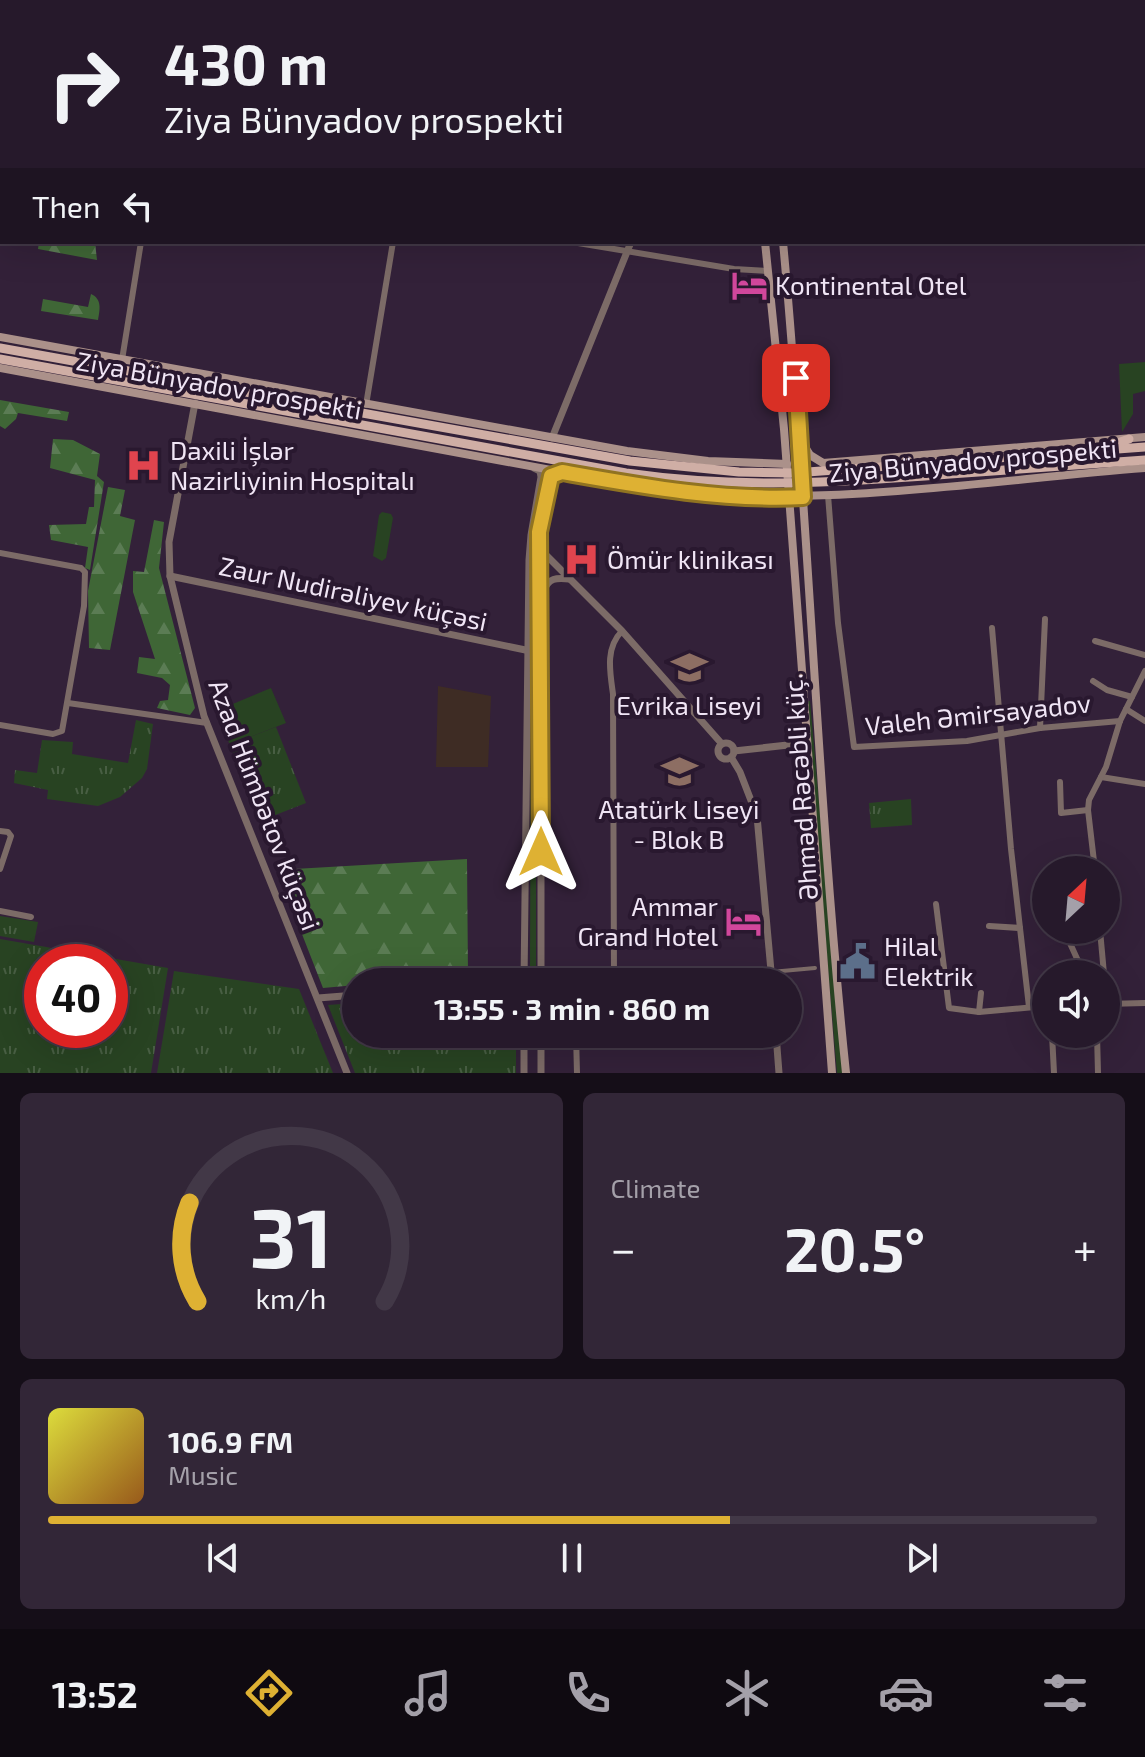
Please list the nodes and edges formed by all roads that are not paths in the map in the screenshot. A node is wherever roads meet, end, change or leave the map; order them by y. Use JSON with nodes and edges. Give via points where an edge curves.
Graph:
{"nodes":[{"id":1,"x":141,"y":244,"type":"edge"},
{"id":2,"x":393,"y":244,"type":"edge"},
{"id":3,"x":583,"y":244,"type":"edge"},
{"id":4,"x":630,"y":244,"type":"edge"},
{"id":5,"x":765,"y":244,"type":"edge"},
{"id":6,"x":783,"y":244,"type":"edge"},
{"id":7,"x":627,"y":252,"type":"junction"},
{"id":8,"x":768,"y":271,"type":"junction"},
{"id":9,"x":0,"y":337,"type":"edge"},
{"id":10,"x":0,"y":348,"type":"edge"},
{"id":11,"x":795,"y":351,"type":"junction"},
{"id":12,"x":0,"y":359,"type":"edge"},
{"id":13,"x":777,"y":359,"type":"junction"},
{"id":14,"x":122,"y":360,"type":"junction"},
{"id":15,"x":0,"y":368,"type":"edge"},
{"id":16,"x":227,"y":394,"type":"junction"},
{"id":17,"x":291,"y":400,"type":"junction"},
{"id":18,"x":195,"y":403,"type":"junction"},
{"id":19,"x":366,"y":405,"type":"junction"},
{"id":20,"x":289,"y":411,"type":"junction"},
{"id":21,"x":800,"y":430,"type":"junction"},
{"id":22,"x":470,"y":432,"type":"junction"},
{"id":23,"x":359,"y":434,"type":"junction"},
{"id":24,"x":1145,"y":437,"type":"edge"},
{"id":25,"x":552,"y":438,"type":"junction"},
{"id":26,"x":1129,"y":439,"type":"junction"},
{"id":27,"x":467,"y":444,"type":"junction"},
{"id":28,"x":1145,"y":447,"type":"edge"},
{"id":29,"x":1092,"y":451,"type":"junction"},
{"id":30,"x":871,"y":460,"type":"junction"},
{"id":31,"x":713,"y":461,"type":"junction"},
{"id":32,"x":787,"y":464,"type":"junction"},
{"id":33,"x":1145,"y":465,"type":"edge"},
{"id":34,"x":532,"y":467,"type":"junction"},
{"id":35,"x":562,"y":472,"type":"junction"},
{"id":36,"x":876,"y":491,"type":"junction"},
{"id":37,"x":717,"y":495,"type":"junction"},
{"id":38,"x":828,"y":495,"type":"junction"},
{"id":39,"x":789,"y":497,"type":"junction"},
{"id":40,"x":803,"y":497,"type":"junction"},
{"id":41,"x":541,"y":550,"type":"junction"},
{"id":42,"x":0,"y":553,"type":"edge"},
{"id":43,"x":529,"y":560,"type":"junction"},
{"id":44,"x":806,"y":560,"type":"junction"},
{"id":45,"x":792,"y":561,"type":"junction"},
{"id":46,"x":170,"y":576,"type":"junction"},
{"id":47,"x":570,"y":579,"type":"junction"},
{"id":48,"x":541,"y":602,"type":"junction"},
{"id":49,"x":1045,"y":619,"type":"dead end"},
{"id":50,"x":992,"y":628,"type":"dead end"},
{"id":51,"x":622,"y":631,"type":"junction"},
{"id":52,"x":1095,"y":641,"type":"dead end"},
{"id":53,"x":527,"y":652,"type":"junction"},
{"id":54,"x":540,"y":653,"type":"junction"},
{"id":55,"x":1145,"y":655,"type":"edge"},
{"id":56,"x":1145,"y":671,"type":"edge"},
{"id":57,"x":1093,"y":681,"type":"dead end"},
{"id":58,"x":1132,"y":697,"type":"junction"},
{"id":59,"x":803,"y":698,"type":"junction"},
{"id":60,"x":814,"y":698,"type":"junction"},
{"id":61,"x":68,"y":703,"type":"junction"},
{"id":62,"x":1126,"y":709,"type":"junction"},
{"id":63,"x":1120,"y":721,"type":"junction"},
{"id":64,"x":1145,"y":721,"type":"edge"},
{"id":65,"x":207,"y":723,"type":"junction"},
{"id":66,"x":0,"y":725,"type":"edge"},
{"id":67,"x":1040,"y":728,"type":"junction"},
{"id":68,"x":1000,"y":735,"type":"junction"},
{"id":69,"x":806,"y":743,"type":"junction"},
{"id":70,"x":722,"y":744,"type":"junction"},
{"id":71,"x":733,"y":754,"type":"junction"},
{"id":72,"x":1101,"y":777,"type":"junction"},
{"id":73,"x":1060,"y":782,"type":"dead end"},
{"id":74,"x":1145,"y":784,"type":"edge"},
{"id":75,"x":1088,"y":810,"type":"junction"},
{"id":76,"x":0,"y":831,"type":"edge"},
{"id":77,"x":1093,"y":856,"type":"edge"},
{"id":78,"x":0,"y":869,"type":"edge"},
{"id":79,"x":936,"y":904,"type":"dead end"},
{"id":80,"x":0,"y":911,"type":"edge"},
{"id":81,"x":31,"y":917,"type":"dead end"},
{"id":82,"x":989,"y":926,"type":"dead end"},
{"id":83,"x":1020,"y":928,"type":"junction"},
{"id":84,"x":523,"y":968,"type":"edge"},
{"id":85,"x":541,"y":968,"type":"edge"},
{"id":86,"x":614,"y":968,"type":"edge"},
{"id":87,"x":771,"y":968,"type":"edge"},
{"id":88,"x":815,"y":968,"type":"dead end"},
{"id":89,"x":802,"y":969,"type":"edge"},
{"id":90,"x":981,"y":993,"type":"dead end"},
{"id":91,"x":342,"y":996,"type":"edge"},
{"id":92,"x":318,"y":998,"type":"junction"},
{"id":93,"x":1145,"y":1003,"type":"edge"},
{"id":94,"x":1120,"y":1004,"type":"edge"},
{"id":95,"x":1029,"y":1007,"type":"junction"},
{"id":96,"x":1032,"y":1007,"type":"edge"},
{"id":97,"x":979,"y":1012,"type":"junction"},
{"id":98,"x":524,"y":1048,"type":"edge"},
{"id":99,"x":541,"y":1048,"type":"edge"},
{"id":100,"x":576,"y":1048,"type":"edge"},
{"id":101,"x":777,"y":1048,"type":"edge"},
{"id":102,"x":1053,"y":1048,"type":"edge"},
{"id":103,"x":1097,"y":1048,"type":"edge"},
{"id":104,"x":347,"y":1073,"type":"edge"},
{"id":105,"x":524,"y":1073,"type":"edge"},
{"id":106,"x":541,"y":1073,"type":"edge"},
{"id":107,"x":577,"y":1073,"type":"edge"},
{"id":108,"x":779,"y":1073,"type":"edge"},
{"id":109,"x":832,"y":1073,"type":"edge"},
{"id":110,"x":846,"y":1073,"type":"edge"},
{"id":111,"x":1054,"y":1073,"type":"edge"},
{"id":112,"x":1098,"y":1073,"type":"edge"}],
"edges":[{"from":1,"to":14,"type":"street"},
{"from":2,"to":19,"type":"street"},
{"from":3,"to":7,"type":"street"},
{"from":4,"to":7,"type":"street"},
{"from":5,"to":8,"type":"main road","name":"Əhməd Rəcəbli küç."},
{"from":6,"to":11,"type":"main road","name":"Əhməd Rəcəbli küç."},
{"from":7,"to":8,"type":"street"},
{"from":7,"to":25,"type":"street"},
{"from":8,"to":13,"type":"main road","name":"Əhməd Rəcəbli küç."},
{"from":9,"to":14,"type":"main road","name":"Ziya Bünyadov prospekti"},
{"from":10,"to":16,"type":"main road","name":"Ziya Bünyadov prospekti"},
{"from":11,"to":13,"type":"main road","via":[[789,367]]},
{"from":11,"to":21,"type":"main road","name":"Əhməd Rəcəbli küç."},
{"from":12,"to":16,"type":"main road","name":"Ziya Bünyadov prospekti"},
{"from":13,"to":32,"type":"main road","name":"Əhməd Rəcəbli küç."},
{"from":14,"to":19,"type":"main road","name":"Ziya Bünyadov prospekti"},
{"from":15,"to":18,"type":"main road","name":"Ziya Bünyadov prospekti"},
{"from":16,"to":17,"type":"main road","name":"Ziya Bünyadov prospekti"},
{"from":16,"to":20,"type":"main road","name":"Ziya Bünyadov prospekti"},
{"from":17,"to":19,"type":"main road"},
{"from":17,"to":22,"type":"main road","name":"Ziya Bünyadov prospekti"},
{"from":18,"to":23,"type":"main road","name":"Ziya Bünyadov prospekti"},
{"from":18,"to":46,"type":"street","name":"Azad Hümbətov küçəsi","via":[[169,542]]},
{"from":19,"to":22,"type":"main road"},
{"from":19,"to":25,"type":"main road","name":"Ziya Bünyadov prospekti"},
{"from":20,"to":23,"type":"main road"},
{"from":20,"to":27,"type":"main road","name":"Ziya Bünyadov prospekti"},
{"from":21,"to":30,"type":"main road","name":"Ziya Bünyadov prospekti","via":[[806,450],[823,463]]},
{"from":21,"to":40,"type":"main road","name":"Əhməd Rəcəbli küç."},
{"from":22,"to":29,"type":"main road","name":"Ziya Bünyadov prospekti","via":[[630,461],[739,472],[823,472]]},
{"from":23,"to":27,"type":"main road"},
{"from":23,"to":34,"type":"main road","name":"Ziya Bünyadov prospekti"},
{"from":24,"to":26,"type":"main road","name":"Ziya Bünyadov prospekti"},
{"from":25,"to":31,"type":"main road","name":"Ziya Bünyadov prospekti"},
{"from":26,"to":29,"type":"main road"},
{"from":26,"to":30,"type":"main road","name":"Ziya Bünyadov prospekti"},
{"from":27,"to":33,"type":"main road","name":"Ziya Bünyadov prospekti","via":[[650,476],[738,484],[824,484],[1091,464]]},
{"from":28,"to":29,"type":"main road","name":"Ziya Bünyadov prospekti"},
{"from":30,"to":36,"type":"main road","via":[[858,467],[856,479],[860,487]]},
{"from":31,"to":32,"type":"main road","name":"Ziya Bünyadov prospekti"},
{"from":31,"to":37,"type":"main road","via":[[728,467],[735,478],[730,490]]},
{"from":32,"to":39,"type":"main road","name":"Əhməd Rəcəbli küç."},
{"from":33,"to":36,"type":"main road","name":"Ziya Bünyadov prospekti"},
{"from":34,"to":35,"type":"main road","name":"Ziya Bünyadov prospekti"},
{"from":34,"to":43,"type":"street","name":"Zaur Nudirəliyev küçəsi","via":[[541,477]]},
{"from":35,"to":37,"type":"main road","name":"Ziya Bünyadov prospekti"},
{"from":35,"to":41,"type":"street","via":[[551,476],[548,484]]},
{"from":36,"to":38,"type":"main road","name":"Ziya Bünyadov prospekti"},
{"from":37,"to":39,"type":"main road","name":"Ziya Bünyadov prospekti"},
{"from":38,"to":40,"type":"main road","name":"Ziya Bünyadov prospekti"},
{"from":38,"to":68,"type":"street","name":"Valeh Əmirsayadov","via":[[854,747]]},
{"from":39,"to":40,"type":"main road","name":"Ziya Bünyadov prospekti"},
{"from":39,"to":45,"type":"main road","name":"Əhməd Rəcəbli küç."},
{"from":40,"to":44,"type":"main road","name":"Əhməd Rəcəbli küç."},
{"from":41,"to":43,"type":"street"},
{"from":41,"to":47,"type":"street"},
{"from":41,"to":48,"type":"street"},
{"from":42,"to":61,"type":"street","via":[[81,568],[85,574]]},
{"from":43,"to":53,"type":"street","name":"Zaur Nudirəliyev küçəsi"},
{"from":44,"to":45,"type":"main road"},
{"from":44,"to":60,"type":"main road","name":"Əhməd Rəcəbli küç."},
{"from":45,"to":59,"type":"main road","name":"Əhməd Rəcəbli küç."},
{"from":46,"to":53,"type":"street","name":"Zaur Nudirəliyev küçəsi"},
{"from":46,"to":65,"type":"street","name":"Azad Hümbətov küçəsi"},
{"from":47,"to":48,"type":"street","via":[[549,581]]},
{"from":47,"to":51,"type":"street"},
{"from":48,"to":54,"type":"street"},
{"from":49,"to":67,"type":"street"},
{"from":50,"to":68,"type":"street"},
{"from":51,"to":70,"type":"street"},
{"from":51,"to":86,"type":"street","via":[[610,654]]},
{"from":52,"to":55,"type":"street"},
{"from":53,"to":54,"type":"street","name":"Zaur Nudirəliyev küçəsi"},
{"from":53,"to":84,"type":"street","name":"Zaur Nudirəliyev küçəsi"},
{"from":54,"to":85,"type":"street"},
{"from":56,"to":58,"type":"street"},
{"from":57,"to":58,"type":"street"},
{"from":58,"to":62,"type":"street"},
{"from":59,"to":60,"type":"main road"},
{"from":59,"to":69,"type":"main road","name":"Əhməd Rəcəbli küç."},
{"from":60,"to":110,"type":"main road","name":"Əhməd Rəcəbli küç."},
{"from":61,"to":65,"type":"street"},
{"from":61,"to":66,"type":"street","via":[[62,731],[53,734]]},
{"from":62,"to":63,"type":"street"},
{"from":62,"to":64,"type":"street"},
{"from":63,"to":67,"type":"street","name":"Valeh Əmirsayadov"},
{"from":63,"to":72,"type":"street"},
{"from":65,"to":92,"type":"street","name":"Azad Hümbətov küçəsi"},
{"from":67,"to":68,"type":"street","name":"Valeh Əmirsayadov"},
{"from":68,"to":83,"type":"street"},
{"from":69,"to":71,"type":"street"},
{"from":69,"to":109,"type":"main road","name":"Əhməd Rəcəbli küç."},
{"from":70,"to":71,"type":"street","via":[[730,744]]},
{"from":70,"to":71,"type":"street","via":[[719,755],[726,759]]},
{"from":71,"to":87,"type":"street","via":[[757,816]]},
{"from":72,"to":74,"type":"street"},
{"from":72,"to":75,"type":"street"},
{"from":73,"to":75,"type":"street","via":[[1061,813]]},
{"from":75,"to":77,"type":"street"},
{"from":76,"to":78,"type":"street","via":[[11,836]]},
{"from":79,"to":97,"type":"street","via":[[949,1008]]},
{"from":80,"to":81,"type":"street"},
{"from":82,"to":83,"type":"street"},
{"from":83,"to":95,"type":"street"},
{"from":88,"to":89,"type":"street"},
{"from":90,"to":97,"type":"street"},
{"from":91,"to":92,"type":"street"},
{"from":92,"to":104,"type":"street","name":"Azad Hümbətov küçəsi"},
{"from":93,"to":94,"type":"street"},
{"from":95,"to":96,"type":"street"},
{"from":95,"to":97,"type":"street"},
{"from":98,"to":105,"type":"street"},
{"from":99,"to":106,"type":"street"},
{"from":100,"to":107,"type":"street"},
{"from":101,"to":108,"type":"street"},
{"from":102,"to":111,"type":"street"},
{"from":103,"to":112,"type":"street"}]}
